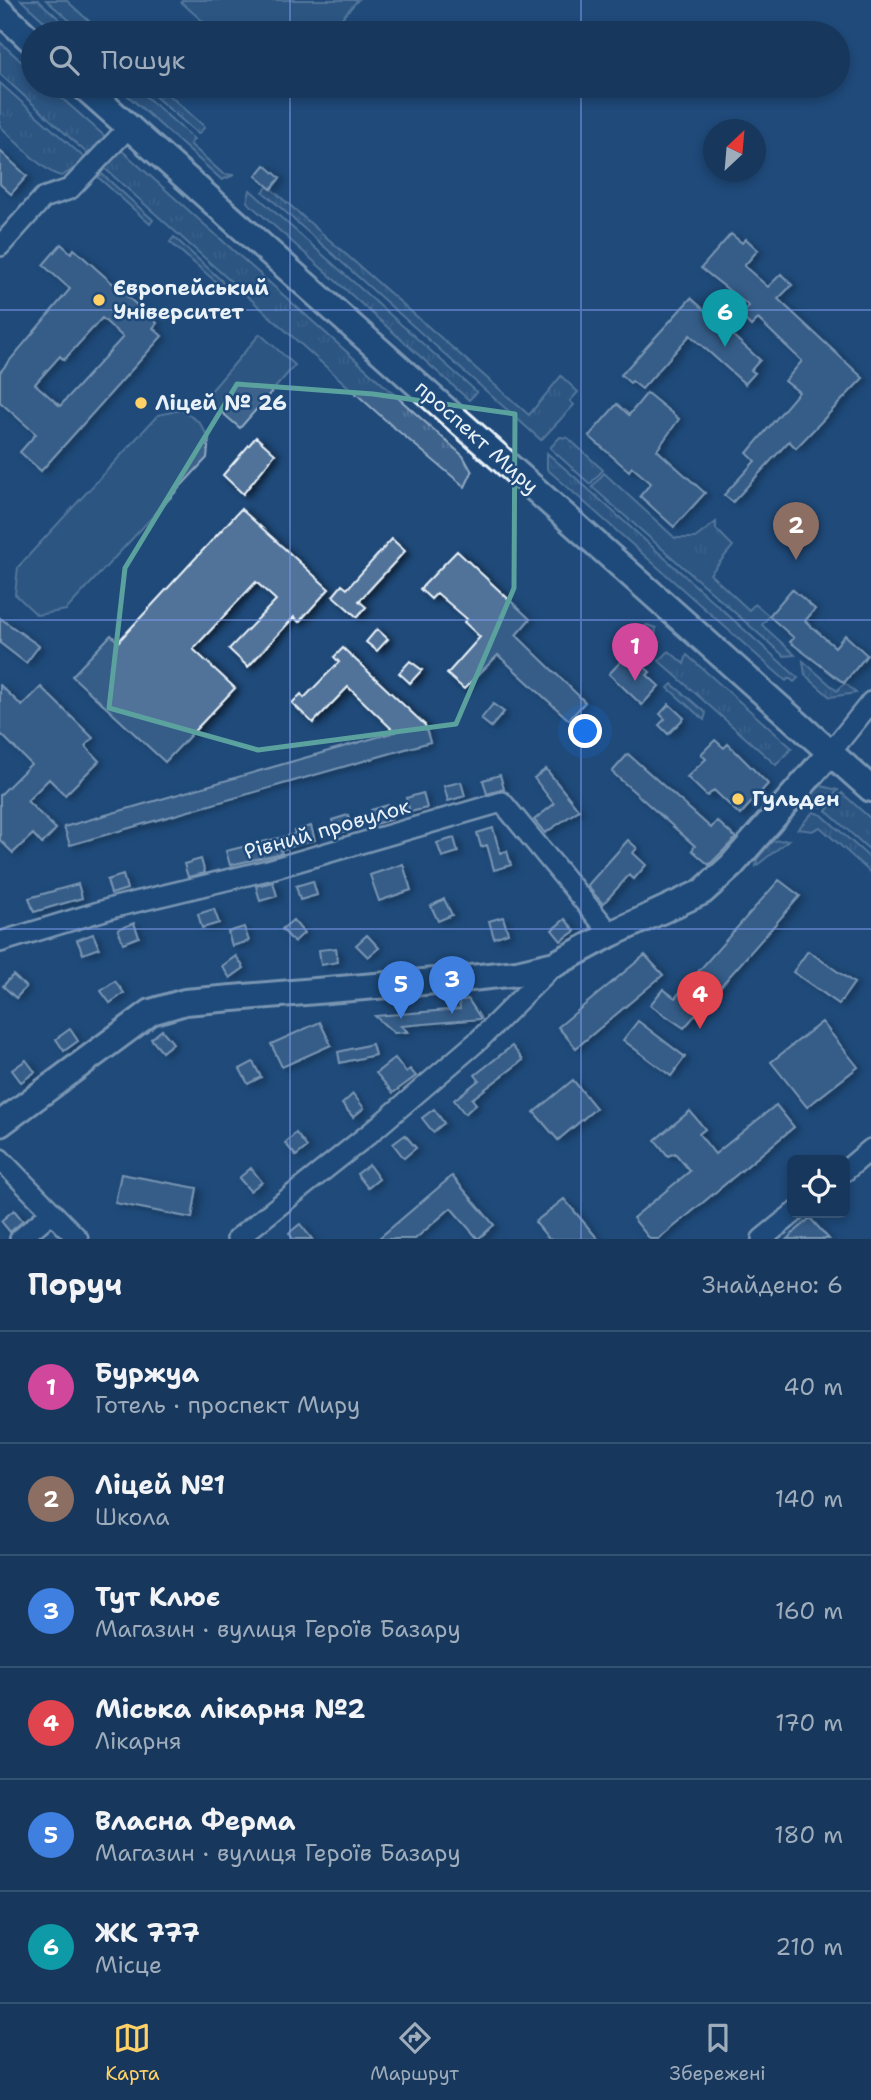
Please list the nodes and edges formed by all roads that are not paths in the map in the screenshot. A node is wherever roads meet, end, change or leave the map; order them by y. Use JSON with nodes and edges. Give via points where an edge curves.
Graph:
{"nodes":[{"id":1,"x":0,"y":11,"type":"edge"},
{"id":2,"x":21,"y":31,"type":"edge"},
{"id":3,"x":96,"y":98,"type":"edge"},
{"id":4,"x":129,"y":127,"type":"junction"},
{"id":5,"x":7,"y":225,"type":"edge"},
{"id":6,"x":0,"y":246,"type":"edge"},
{"id":7,"x":871,"y":702,"type":"edge"},
{"id":8,"x":830,"y":753,"type":"junction"},
{"id":9,"x":871,"y":789,"type":"edge"},
{"id":10,"x":611,"y":934,"type":"junction"},
{"id":11,"x":0,"y":942,"type":"edge"},
{"id":12,"x":555,"y":964,"type":"junction"},
{"id":13,"x":0,"y":1124,"type":"edge"},
{"id":14,"x":871,"y":1149,"type":"edge"},
{"id":15,"x":0,"y":1159,"type":"edge"},
{"id":16,"x":850,"y":1167,"type":"edge"},
{"id":17,"x":52,"y":1212,"type":"junction"},
{"id":18,"x":788,"y":1218,"type":"edge"},
{"id":19,"x":20,"y":1239,"type":"edge"},
{"id":20,"x":78,"y":1239,"type":"edge"},
{"id":21,"x":237,"y":1239,"type":"edge"},
{"id":22,"x":762,"y":1239,"type":"edge"}],
"edges":[{"from":1,"to":2,"type":"main road"},
{"from":3,"to":4,"type":"main road","name":"проспект Миру"},
{"from":4,"to":5,"type":"street","via":[[70,189],[43,198]]},
{"from":4,"to":8,"type":"main road","name":"проспект Миру"},
{"from":5,"to":6,"type":"street"},
{"from":7,"to":8,"type":"street"},
{"from":8,"to":9,"type":"main road","name":"проспект Миру"},
{"from":8,"to":10,"type":"main road","via":[[709,887]]},
{"from":10,"to":11,"type":"street","name":"Рівний провулок","via":[[502,802]]},
{"from":10,"to":12,"type":"main road"},
{"from":12,"to":13,"type":"main road","via":[[471,978],[185,1002],[151,1012]]},
{"from":12,"to":21,"type":"street","via":[[480,1040]]},
{"from":14,"to":16,"type":"street"},
{"from":15,"to":17,"type":"street"},
{"from":17,"to":19,"type":"street"},
{"from":17,"to":20,"type":"street"},
{"from":18,"to":22,"type":"street"}]}
